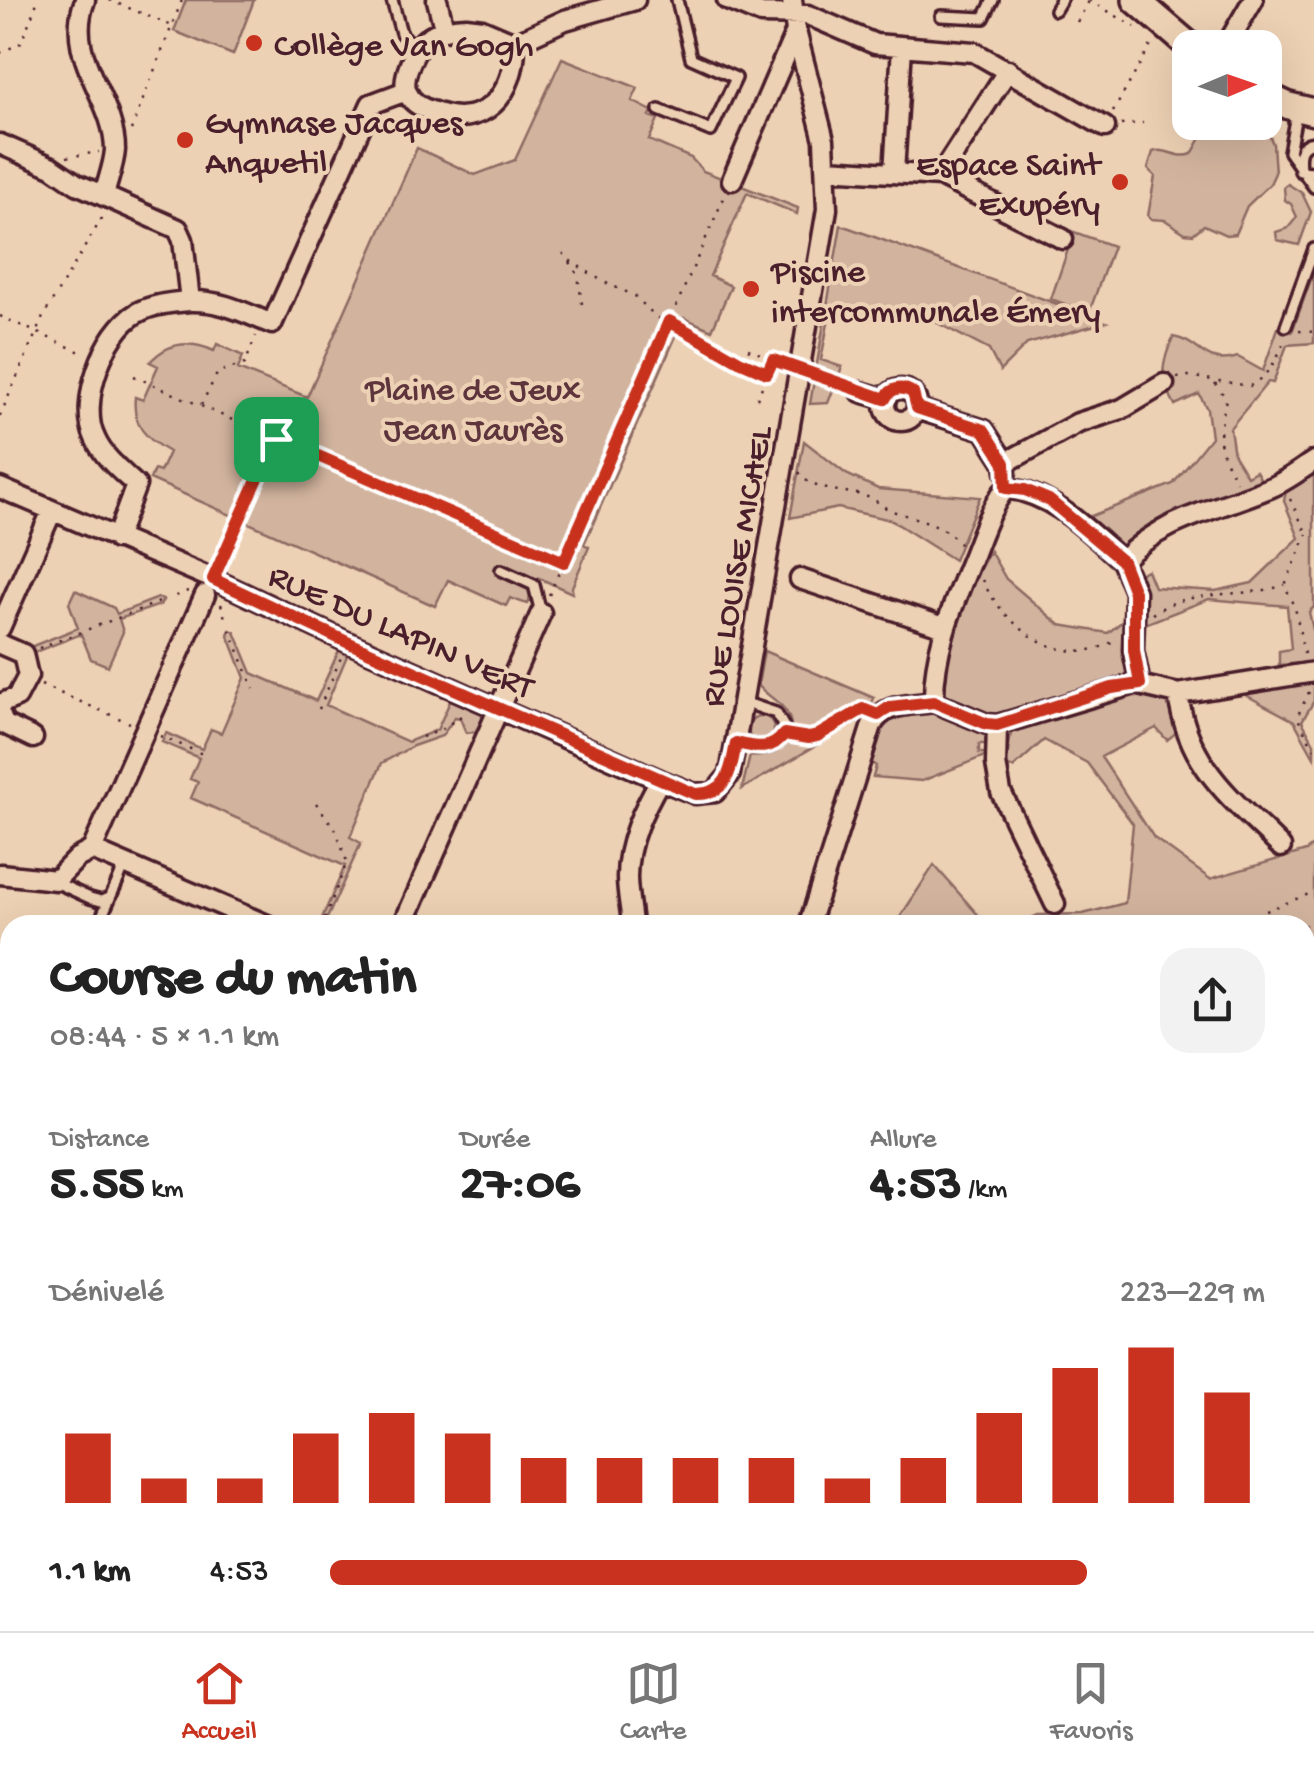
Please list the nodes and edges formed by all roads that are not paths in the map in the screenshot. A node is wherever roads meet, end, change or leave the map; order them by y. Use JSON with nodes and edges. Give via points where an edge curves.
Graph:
{"nodes":[{"id":1,"x":85,"y":0,"type":"edge"},
{"id":2,"x":392,"y":0,"type":"edge"},
{"id":3,"x":436,"y":0,"type":"edge"},
{"id":4,"x":635,"y":0,"type":"edge"},
{"id":5,"x":677,"y":0,"type":"edge"},
{"id":6,"x":727,"y":0,"type":"edge"},
{"id":7,"x":992,"y":0,"type":"edge"},
{"id":8,"x":1136,"y":0,"type":"edge"},
{"id":9,"x":1253,"y":0,"type":"edge"},
{"id":10,"x":801,"y":12,"type":"edge"},
{"id":11,"x":941,"y":16,"type":"dead end"},
{"id":12,"x":444,"y":28,"type":"junction"},
{"id":13,"x":1235,"y":30,"type":"edge"},
{"id":14,"x":1172,"y":31,"type":"edge"},
{"id":15,"x":516,"y":43,"type":"junction"},
{"id":16,"x":902,"y":47,"type":"junction"},
{"id":17,"x":416,"y":49,"type":"junction"},
{"id":18,"x":1008,"y":70,"type":"junction"},
{"id":19,"x":406,"y":92,"type":"junction"},
{"id":20,"x":1282,"y":101,"type":"edge"},
{"id":21,"x":659,"y":110,"type":"dead end"},
{"id":22,"x":1306,"y":110,"type":"edge"},
{"id":23,"x":1105,"y":126,"type":"road end"},
{"id":24,"x":1314,"y":142,"type":"edge"},
{"id":25,"x":0,"y":144,"type":"edge"},
{"id":26,"x":827,"y":168,"type":"junction"},
{"id":27,"x":1300,"y":170,"type":"junction"},
{"id":28,"x":894,"y":172,"type":"junction"},
{"id":29,"x":1314,"y":172,"type":"edge"},
{"id":30,"x":940,"y":176,"type":"junction"},
{"id":31,"x":732,"y":180,"type":"road end"},
{"id":32,"x":1314,"y":187,"type":"edge"},
{"id":33,"x":108,"y":198,"type":"junction"},
{"id":34,"x":1063,"y":239,"type":"dead end"},
{"id":35,"x":1314,"y":249,"type":"edge"},
{"id":36,"x":190,"y":301,"type":"junction"},
{"id":37,"x":1287,"y":328,"type":"road end"},
{"id":38,"x":1164,"y":384,"type":"road end"},
{"id":39,"x":861,"y":392,"type":"road end"},
{"id":40,"x":1314,"y":461,"type":"edge"},
{"id":41,"x":1005,"y":463,"type":"junction"},
{"id":42,"x":0,"y":488,"type":"edge"},
{"id":43,"x":1006,"y":488,"type":"junction"},
{"id":44,"x":52,"y":510,"type":"junction"},
{"id":45,"x":116,"y":540,"type":"junction"},
{"id":46,"x":1122,"y":561,"type":"junction"},
{"id":47,"x":502,"y":570,"type":"dead end"},
{"id":48,"x":800,"y":579,"type":"dead end"},
{"id":49,"x":212,"y":585,"type":"junction"},
{"id":50,"x":541,"y":612,"type":"joint"},
{"id":51,"x":944,"y":627,"type":"junction"},
{"id":52,"x":0,"y":628,"type":"edge"},
{"id":53,"x":0,"y":644,"type":"edge"},
{"id":54,"x":1311,"y":672,"type":"edge"},
{"id":55,"x":1140,"y":684,"type":"junction"},
{"id":56,"x":1178,"y":694,"type":"junction"},
{"id":57,"x":743,"y":702,"type":"junction"},
{"id":58,"x":934,"y":702,"type":"junction"},
{"id":59,"x":0,"y":704,"type":"edge"},
{"id":60,"x":499,"y":709,"type":"junction"},
{"id":61,"x":0,"y":714,"type":"edge"},
{"id":62,"x":997,"y":725,"type":"junction"},
{"id":63,"x":33,"y":738,"type":"dead end"},
{"id":64,"x":736,"y":743,"type":"junction"},
{"id":65,"x":660,"y":780,"type":"junction"},
{"id":66,"x":722,"y":786,"type":"joint"},
{"id":67,"x":1282,"y":847,"type":"dead end"},
{"id":68,"x":92,"y":850,"type":"junction"},
{"id":69,"x":127,"y":863,"type":"junction"},
{"id":70,"x":0,"y":874,"type":"edge"},
{"id":71,"x":53,"y":880,"type":"junction"},
{"id":72,"x":110,"y":898,"type":"junction"},
{"id":73,"x":1055,"y":904,"type":"dead end"},
{"id":74,"x":102,"y":915,"type":"edge"},
{"id":75,"x":244,"y":915,"type":"edge"},
{"id":76,"x":407,"y":915,"type":"edge"},
{"id":77,"x":631,"y":915,"type":"edge"},
{"id":78,"x":812,"y":915,"type":"edge"}],
"edges":[{"from":1,"to":33,"type":"street","via":[[80,42],[120,148]]},
{"from":2,"to":17,"type":"lane","via":[[401,33]]},
{"from":3,"to":12,"type":"street"},
{"from":4,"to":15,"type":"street"},
{"from":5,"to":21,"type":"lane","via":[[691,58],[736,78],[711,132]]},
{"from":6,"to":10,"type":"street","via":[[761,14]]},
{"from":7,"to":11,"type":"lane","via":[[984,18]]},
{"from":8,"to":14,"type":"main road"},
{"from":9,"to":13,"type":"street"},
{"from":10,"to":16,"type":"street","via":[[875,44]]},
{"from":10,"to":26,"type":"street","name":"RUE LOUISE MICHEL"},
{"from":10,"to":31,"type":"street"},
{"from":12,"to":15,"type":"street","via":[[482,28]]},
{"from":12,"to":17,"type":"street"},
{"from":15,"to":19,"type":"street","via":[[509,84],[477,114],[425,110]]},
{"from":16,"to":18,"type":"street","via":[[974,52]]},
{"from":16,"to":28,"type":"street"},
{"from":17,"to":19,"type":"street"},
{"from":18,"to":23,"type":"street"},
{"from":18,"to":30,"type":"street"},
{"from":19,"to":36,"type":"street","via":[[370,104],[272,324],[222,303]]},
{"from":20,"to":22,"type":"main road"},
{"from":22,"to":27,"type":"lane","via":[[1288,152]]},
{"from":24,"to":27,"type":"lane","via":[[1301,149]]},
{"from":25,"to":33,"type":"street"},
{"from":26,"to":28,"type":"street"},
{"from":26,"to":57,"type":"street","name":"RUE LOUISE MICHEL","via":[[824,241]]},
{"from":27,"to":29,"type":"lane"},
{"from":27,"to":32,"type":"lane"},
{"from":28,"to":30,"type":"street"},
{"from":30,"to":34,"type":"street"},
{"from":33,"to":36,"type":"street","via":[[178,228]]},
{"from":35,"to":37,"type":"lane"},
{"from":36,"to":45,"type":"street","via":[[138,312],[116,332],[90,388],[94,438],[136,485]]},
{"from":38,"to":41,"type":"street"},
{"from":39,"to":41,"type":"street","via":[[885,399],[903,388],[913,393],[917,408],[984,430]]},
{"from":40,"to":46,"type":"street","via":[[1282,483],[1183,519]]},
{"from":41,"to":43,"type":"street"},
{"from":42,"to":44,"type":"street","name":"RUE DU LAPIN VERT"},
{"from":43,"to":46,"type":"street","via":[[1049,500]]},
{"from":43,"to":51,"type":"street","via":[[992,506]]},
{"from":44,"to":45,"type":"street","name":"RUE DU LAPIN VERT"},
{"from":44,"to":52,"type":"street"},
{"from":45,"to":49,"type":"street","name":"RUE DU LAPIN VERT"},
{"from":46,"to":55,"type":"street","via":[[1134,592]]},
{"from":47,"to":50,"type":"lane","via":[[534,584]]},
{"from":48,"to":51,"type":"street"},
{"from":49,"to":60,"type":"street","name":"RUE DU LAPIN VERT"},
{"from":49,"to":68,"type":"street"},
{"from":50,"to":60,"type":"street"},
{"from":51,"to":58,"type":"street"},
{"from":53,"to":59,"type":"street","via":[[23,654],[26,678],[18,697]]},
{"from":54,"to":56,"type":"street"},
{"from":55,"to":56,"type":"street"},
{"from":55,"to":62,"type":"street"},
{"from":56,"to":67,"type":"street","via":[[1190,747]]},
{"from":57,"to":64,"type":"street","name":"RUE LOUISE MICHEL"},
{"from":57,"to":64,"type":"lane","via":[[776,713],[784,734],[770,747]]},
{"from":58,"to":62,"type":"street"},
{"from":58,"to":78,"type":"street","via":[[890,707],[878,715]]},
{"from":60,"to":65,"type":"street","name":"RUE DU LAPIN VERT"},
{"from":60,"to":76,"type":"street"},
{"from":61,"to":63,"type":"street","via":[[4,724]]},
{"from":62,"to":73,"type":"street","via":[[1001,792]]},
{"from":64,"to":66,"type":"street","name":"RUE LOUISE MICHEL"},
{"from":65,"to":66,"type":"street","name":"RUE DU LAPIN VERT","via":[[695,794]]},
{"from":65,"to":77,"type":"street","via":[[630,855]]},
{"from":68,"to":69,"type":"street"},
{"from":68,"to":71,"type":"street"},
{"from":69,"to":72,"type":"lane"},
{"from":69,"to":75,"type":"street"},
{"from":70,"to":71,"type":"street"},
{"from":71,"to":72,"type":"lane","via":[[90,898]]},
{"from":72,"to":74,"type":"lane"}]}
